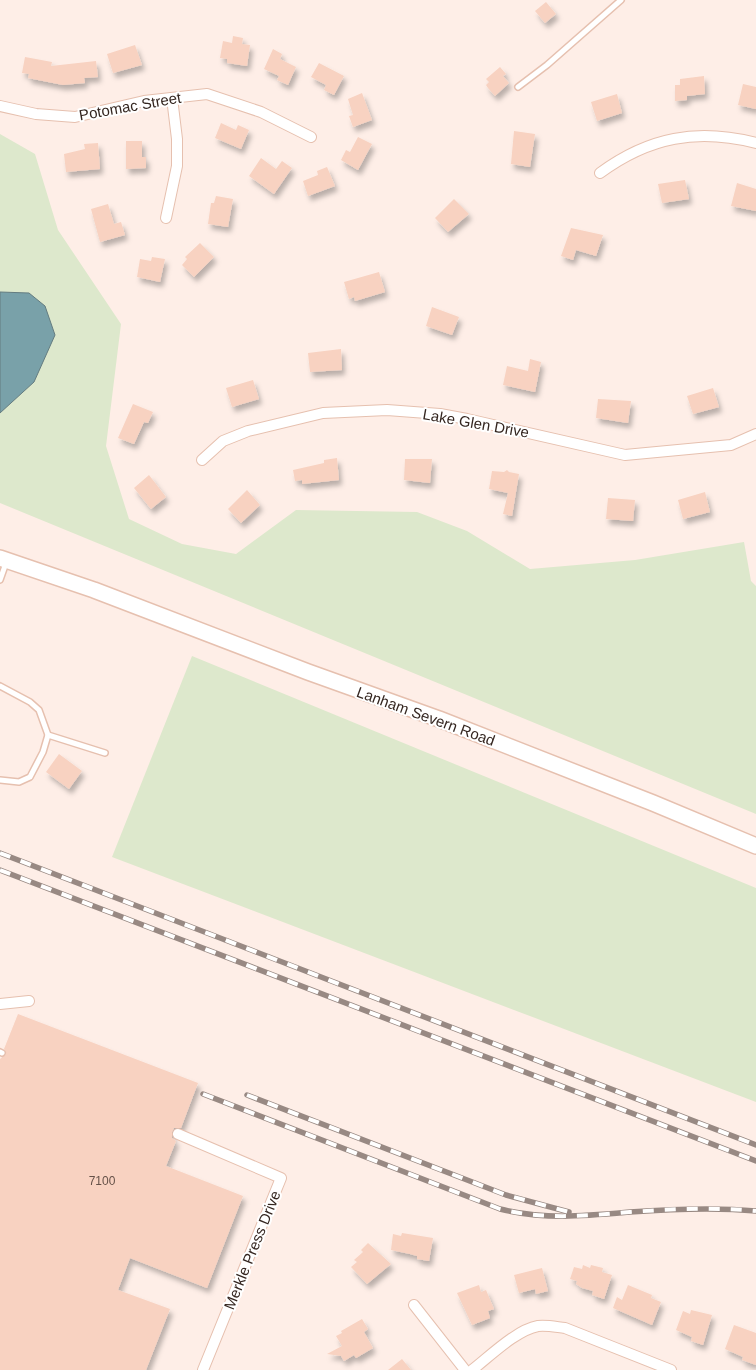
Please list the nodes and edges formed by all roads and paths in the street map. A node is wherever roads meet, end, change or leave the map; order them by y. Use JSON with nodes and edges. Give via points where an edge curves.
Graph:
{"nodes":[{"id":1,"x":621,"y":0,"type":"edge"},
{"id":2,"x":518,"y":87,"type":"dead end"},
{"id":3,"x":172,"y":98,"type":"junction"},
{"id":4,"x":0,"y":106,"type":"edge"},
{"id":5,"x":312,"y":137,"type":"dead end"},
{"id":6,"x":756,"y":143,"type":"edge"},
{"id":7,"x":600,"y":173,"type":"dead end"},
{"id":8,"x":166,"y":218,"type":"dead end"},
{"id":9,"x":756,"y":434,"type":"edge"},
{"id":10,"x":202,"y":460,"type":"dead end"},
{"id":11,"x":2,"y":555,"type":"edge"},
{"id":12,"x":0,"y":580,"type":"edge"},
{"id":13,"x":0,"y":686,"type":"edge"},
{"id":14,"x":48,"y":735,"type":"junction"},
{"id":15,"x":105,"y":753,"type":"dead end"},
{"id":16,"x":0,"y":780,"type":"edge"},
{"id":17,"x":756,"y":846,"type":"edge"},
{"id":18,"x":29,"y":1001,"type":"dead end"},
{"id":19,"x":0,"y":1004,"type":"edge"},
{"id":20,"x":178,"y":1134,"type":"dead end"},
{"id":21,"x":414,"y":1305,"type":"dead end"},
{"id":22,"x":203,"y":1370,"type":"edge"},
{"id":23,"x":465,"y":1370,"type":"edge"},
{"id":24,"x":472,"y":1370,"type":"edge"},
{"id":25,"x":671,"y":1370,"type":"edge"}],
"edges":[{"from":1,"to":2,"type":"lane","via":[[548,65]]},
{"from":3,"to":4,"type":"street","name":"Potomac Street","via":[[75,117],[36,114]]},
{"from":3,"to":5,"type":"street","name":"Potomac Street","via":[[207,94],[261,112]]},
{"from":3,"to":8,"type":"street","via":[[177,166]]},
{"from":6,"to":7,"type":"street","via":[[721,136],[674,138],[637,149]]},
{"from":9,"to":10,"type":"street","name":"Lake Glen Drive","via":[[731,445],[625,455],[440,414],[387,410],[323,413],[248,431],[223,441]]},
{"from":11,"to":12,"type":"lane"},
{"from":11,"to":17,"type":"main road","name":"Lanham Severn Road","via":[[439,719]]},
{"from":13,"to":14,"type":"lane","via":[[39,710]]},
{"from":14,"to":15,"type":"lane"},
{"from":14,"to":16,"type":"lane","via":[[30,777],[19,782]]},
{"from":18,"to":19,"type":"street"},
{"from":20,"to":22,"type":"street","name":"Merkle Press Drive","via":[[281,1178]]},
{"from":21,"to":23,"type":"street"},
{"from":24,"to":25,"type":"street","via":[[520,1334],[538,1326],[565,1328]]}]}
